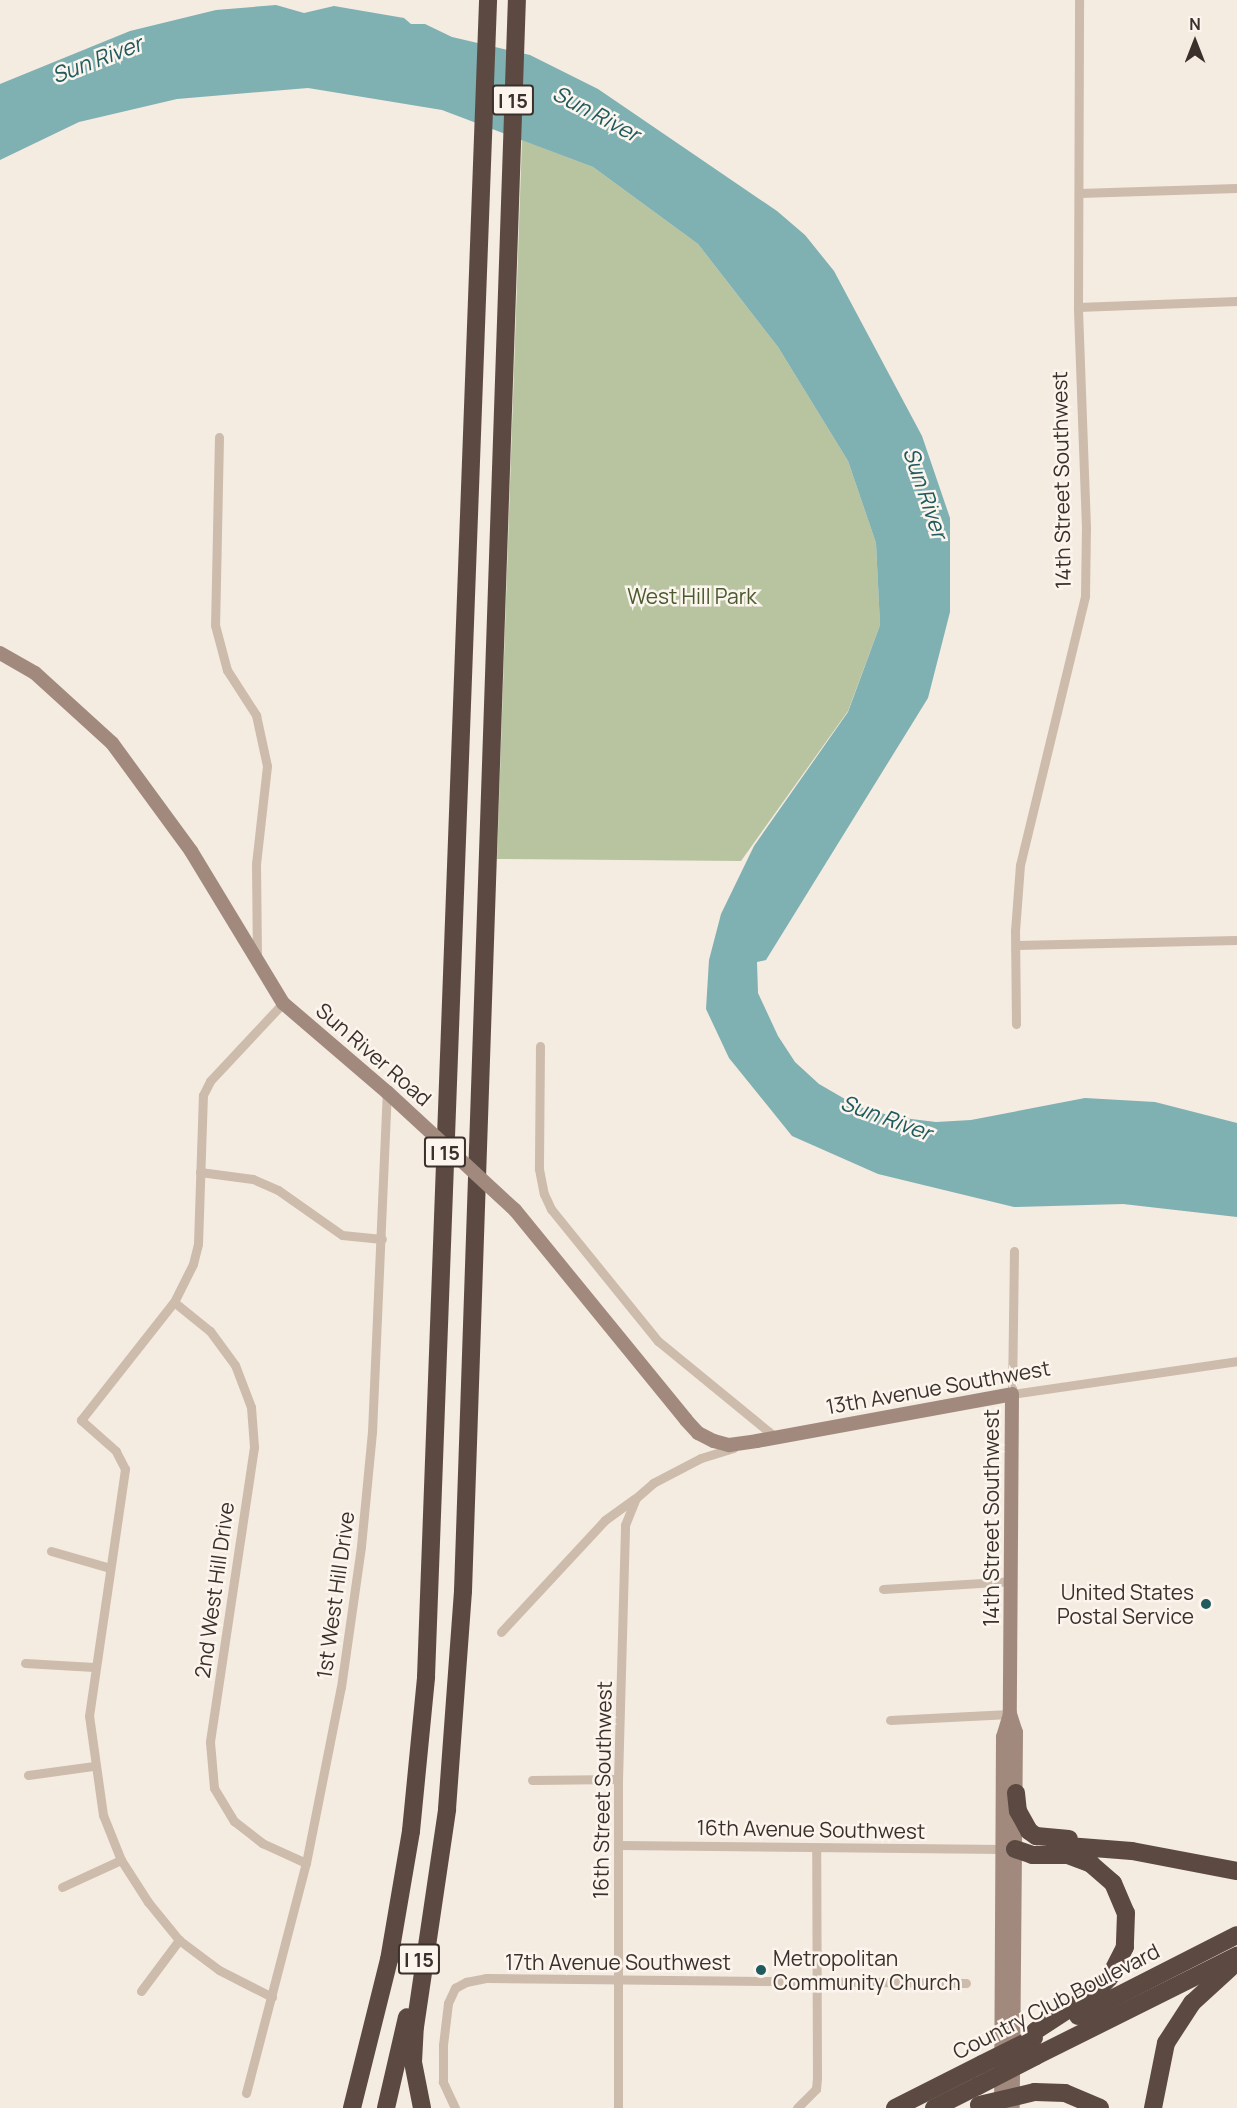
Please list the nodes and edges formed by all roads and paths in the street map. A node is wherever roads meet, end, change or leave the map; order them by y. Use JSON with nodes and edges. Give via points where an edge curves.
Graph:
{"nodes":[{"id":1,"x":488,"y":0,"type":"edge"},
{"id":2,"x":517,"y":0,"type":"edge"},
{"id":3,"x":1079,"y":0,"type":"edge"},
{"id":4,"x":1237,"y":188,"type":"edge"},
{"id":5,"x":1079,"y":193,"type":"junction"},
{"id":6,"x":1237,"y":301,"type":"edge"},
{"id":7,"x":1078,"y":308,"type":"junction"},
{"id":8,"x":219,"y":437,"type":"dead end"},
{"id":9,"x":0,"y":653,"type":"edge"},
{"id":10,"x":1237,"y":940,"type":"edge"},
{"id":11,"x":1017,"y":945,"type":"junction"},
{"id":12,"x":257,"y":959,"type":"junction"},
{"id":13,"x":284,"y":1003,"type":"junction"},
{"id":14,"x":1016,"y":1024,"type":"dead end"},
{"id":15,"x":540,"y":1046,"type":"dead end"},
{"id":16,"x":387,"y":1092,"type":"junction"},
{"id":17,"x":200,"y":1172,"type":"junction"},
{"id":18,"x":382,"y":1239,"type":"junction"},
{"id":19,"x":1014,"y":1251,"type":"dead end"},
{"id":20,"x":174,"y":1302,"type":"junction"},
{"id":21,"x":1237,"y":1360,"type":"edge"},
{"id":22,"x":1012,"y":1394,"type":"junction"},
{"id":23,"x":774,"y":1436,"type":"junction"},
{"id":24,"x":757,"y":1441,"type":"junction"},
{"id":25,"x":636,"y":1497,"type":"junction"},
{"id":26,"x":51,"y":1551,"type":"dead end"},
{"id":27,"x":110,"y":1568,"type":"junction"},
{"id":28,"x":1012,"y":1581,"type":"junction"},
{"id":29,"x":883,"y":1589,"type":"dead end"},
{"id":30,"x":501,"y":1632,"type":"dead end"},
{"id":31,"x":25,"y":1663,"type":"dead end"},
{"id":32,"x":94,"y":1668,"type":"junction"},
{"id":33,"x":1010,"y":1714,"type":"junction"},
{"id":34,"x":890,"y":1720,"type":"dead end"},
{"id":35,"x":94,"y":1766,"type":"junction"},
{"id":36,"x":28,"y":1775,"type":"dead end"},
{"id":37,"x":618,"y":1779,"type":"junction"},
{"id":38,"x":532,"y":1780,"type":"dead end"},
{"id":39,"x":1016,"y":1793,"type":"junction"},
{"id":40,"x":447,"y":1809,"type":"junction"},
{"id":41,"x":619,"y":1845,"type":"junction"},
{"id":42,"x":816,"y":1848,"type":"junction"},
{"id":43,"x":1102,"y":1848,"type":"junction"},
{"id":44,"x":1009,"y":1849,"type":"junction"},
{"id":45,"x":121,"y":1860,"type":"junction"},
{"id":46,"x":306,"y":1863,"type":"junction"},
{"id":47,"x":1237,"y":1871,"type":"edge"},
{"id":48,"x":62,"y":1887,"type":"dead end"},
{"id":49,"x":1237,"y":1935,"type":"edge"},
{"id":50,"x":179,"y":1940,"type":"junction"},
{"id":51,"x":1237,"y":1956,"type":"edge"},
{"id":52,"x":1237,"y":1964,"type":"edge"},
{"id":53,"x":619,"y":1979,"type":"junction"},
{"id":54,"x":816,"y":1982,"type":"junction"},
{"id":55,"x":966,"y":1983,"type":"dead end"},
{"id":56,"x":141,"y":1991,"type":"dead end"},
{"id":57,"x":272,"y":1996,"type":"junction"},
{"id":58,"x":1034,"y":2034,"type":"junction"},
{"id":59,"x":246,"y":2092,"type":"dead end"},
{"id":60,"x":976,"y":2100,"type":"edge"},
{"id":61,"x":352,"y":2108,"type":"edge"},
{"id":62,"x":386,"y":2108,"type":"edge"},
{"id":63,"x":422,"y":2108,"type":"edge"},
{"id":64,"x":455,"y":2108,"type":"edge"},
{"id":65,"x":618,"y":2108,"type":"edge"},
{"id":66,"x":797,"y":2108,"type":"edge"},
{"id":67,"x":895,"y":2108,"type":"edge"},
{"id":68,"x":934,"y":2108,"type":"edge"},
{"id":69,"x":1001,"y":2108,"type":"edge"},
{"id":70,"x":1013,"y":2108,"type":"edge"},
{"id":71,"x":1100,"y":2108,"type":"edge"},
{"id":72,"x":1153,"y":2108,"type":"edge"}],
"edges":[{"from":1,"to":61,"type":"highway","number":"I 15","via":[[426,1677],[411,1831],[389,1960]]},
{"from":2,"to":40,"type":"highway","number":"I 15","via":[[463,1591]]},
{"from":3,"to":5,"type":"street","name":"14th Street Southwest"},
{"from":4,"to":5,"type":"street"},
{"from":5,"to":7,"type":"street","name":"14th Street Southwest"},
{"from":6,"to":7,"type":"street"},
{"from":7,"to":11,"type":"street","name":"14th Street Southwest","via":[[1085,596],[1020,865]]},
{"from":8,"to":12,"type":"street","via":[[215,625],[227,670],[256,715],[267,766],[256,864]]},
{"from":9,"to":12,"type":"street","name":"Sun River Road","via":[[35,673],[112,743],[191,851]]},
{"from":10,"to":11,"type":"street"},
{"from":11,"to":14,"type":"street","name":"14th Street Southwest"},
{"from":12,"to":13,"type":"street","name":"Sun River Road"},
{"from":13,"to":16,"type":"street","name":"Sun River Road"},
{"from":13,"to":17,"type":"street","via":[[206,1088]]},
{"from":15,"to":23,"type":"street","via":[[539,1169],[551,1209],[658,1341]]},
{"from":16,"to":18,"type":"street","name":"1st West Hill Drive"},
{"from":16,"to":24,"type":"street","name":"Sun River Road","bridge":true,"via":[[515,1210],[698,1433],[729,1445]]},
{"from":17,"to":18,"type":"street","via":[[253,1179],[278,1190],[342,1235]]},
{"from":17,"to":20,"type":"street","via":[[198,1245]]},
{"from":18,"to":46,"type":"street","name":"1st West Hill Drive","via":[[372,1432],[361,1546],[341,1687]]},
{"from":19,"to":22,"type":"street","name":"14th Street Southwest"},
{"from":20,"to":27,"type":"street","via":[[81,1420],[116,1451],[125,1469]]},
{"from":20,"to":46,"type":"street","name":"2nd West Hill Drive","via":[[210,1331],[235,1365],[251,1407],[254,1447],[210,1742],[214,1788],[234,1821],[262,1843]]},
{"from":21,"to":22,"type":"street","name":"13th Avenue Southwest"},
{"from":22,"to":23,"type":"street","name":"13th Avenue Southwest"},
{"from":22,"to":28,"type":"street","name":"14th Street Southwest"},
{"from":23,"to":24,"type":"street","name":"13th Avenue Southwest"},
{"from":24,"to":25,"type":"street","name":"13th Avenue Southwest","via":[[701,1458],[653,1483]]},
{"from":25,"to":30,"type":"street","via":[[605,1520]]},
{"from":25,"to":37,"type":"street","name":"16th Street Southwest","via":[[626,1525]]},
{"from":26,"to":27,"type":"street"},
{"from":27,"to":32,"type":"street"},
{"from":28,"to":29,"type":"street"},
{"from":28,"to":33,"type":"street","name":"14th Street Southwest"},
{"from":31,"to":32,"type":"street"},
{"from":32,"to":35,"type":"street","via":[[89,1716]]},
{"from":33,"to":34,"type":"street"},
{"from":33,"to":39,"type":"street","name":"14th Street Southwest","via":[[1016,1732]]},
{"from":33,"to":44,"type":"street","name":"14th Street Southwest","via":[[1003,1737]]},
{"from":35,"to":36,"type":"street"},
{"from":35,"to":45,"type":"street","via":[[103,1815]]},
{"from":37,"to":38,"type":"street"},
{"from":37,"to":41,"type":"street","name":"16th Street Southwest"},
{"from":39,"to":43,"type":"highway","via":[[1023,1823],[1036,1836]]},
{"from":39,"to":44,"type":"street","name":"14th Street Southwest"},
{"from":40,"to":62,"type":"highway","number":"I 15"},
{"from":40,"to":63,"type":"highway","via":[[415,2027],[413,2062]]},
{"from":41,"to":42,"type":"street","name":"16th Avenue Southwest"},
{"from":41,"to":53,"type":"street","name":"16th Street Southwest"},
{"from":42,"to":44,"type":"street","name":"16th Avenue Southwest"},
{"from":42,"to":54,"type":"street"},
{"from":43,"to":44,"type":"highway","via":[[1032,1845]]},
{"from":43,"to":47,"type":"highway"},
{"from":44,"to":58,"type":"highway","via":[[1032,1855],[1068,1855],[1091,1864],[1113,1883],[1126,1913],[1125,1947],[1109,1978],[1098,1990]]},
{"from":44,"to":69,"type":"street","name":"14th Street Southwest"},
{"from":44,"to":70,"type":"street","name":"14th Street Southwest"},
{"from":45,"to":48,"type":"street"},
{"from":45,"to":50,"type":"street"},
{"from":46,"to":57,"type":"street","name":"1st West Hill Drive"},
{"from":49,"to":58,"type":"highway","name":"Country Club Boulevard"},
{"from":50,"to":56,"type":"street"},
{"from":50,"to":57,"type":"street","via":[[219,1970]]},
{"from":51,"to":60,"type":"highway","name":"Country Club Boulevard","bridge":true,"via":[[1036,2056]]},
{"from":52,"to":72,"type":"highway","via":[[1206,1988],[1166,2043]]},
{"from":53,"to":54,"type":"street","name":"17th Avenue Southwest"},
{"from":53,"to":64,"type":"street","name":"17th Avenue Southwest","via":[[486,1978],[455,1988],[448,2003],[443,2082]]},
{"from":53,"to":65,"type":"street","name":"16th Street Southwest"},
{"from":54,"to":55,"type":"street","name":"17th Avenue Southwest"},
{"from":54,"to":66,"type":"street","via":[[816,2089]]},
{"from":57,"to":59,"type":"street","name":"1st West Hill Drive"},
{"from":58,"to":67,"type":"highway","name":"Country Club Boulevard","bridge":true},
{"from":60,"to":68,"type":"highway","name":"Country Club Boulevard"},
{"from":60,"to":71,"type":"highway","bridge":true,"via":[[1035,2092],[1065,2093]]}]}
